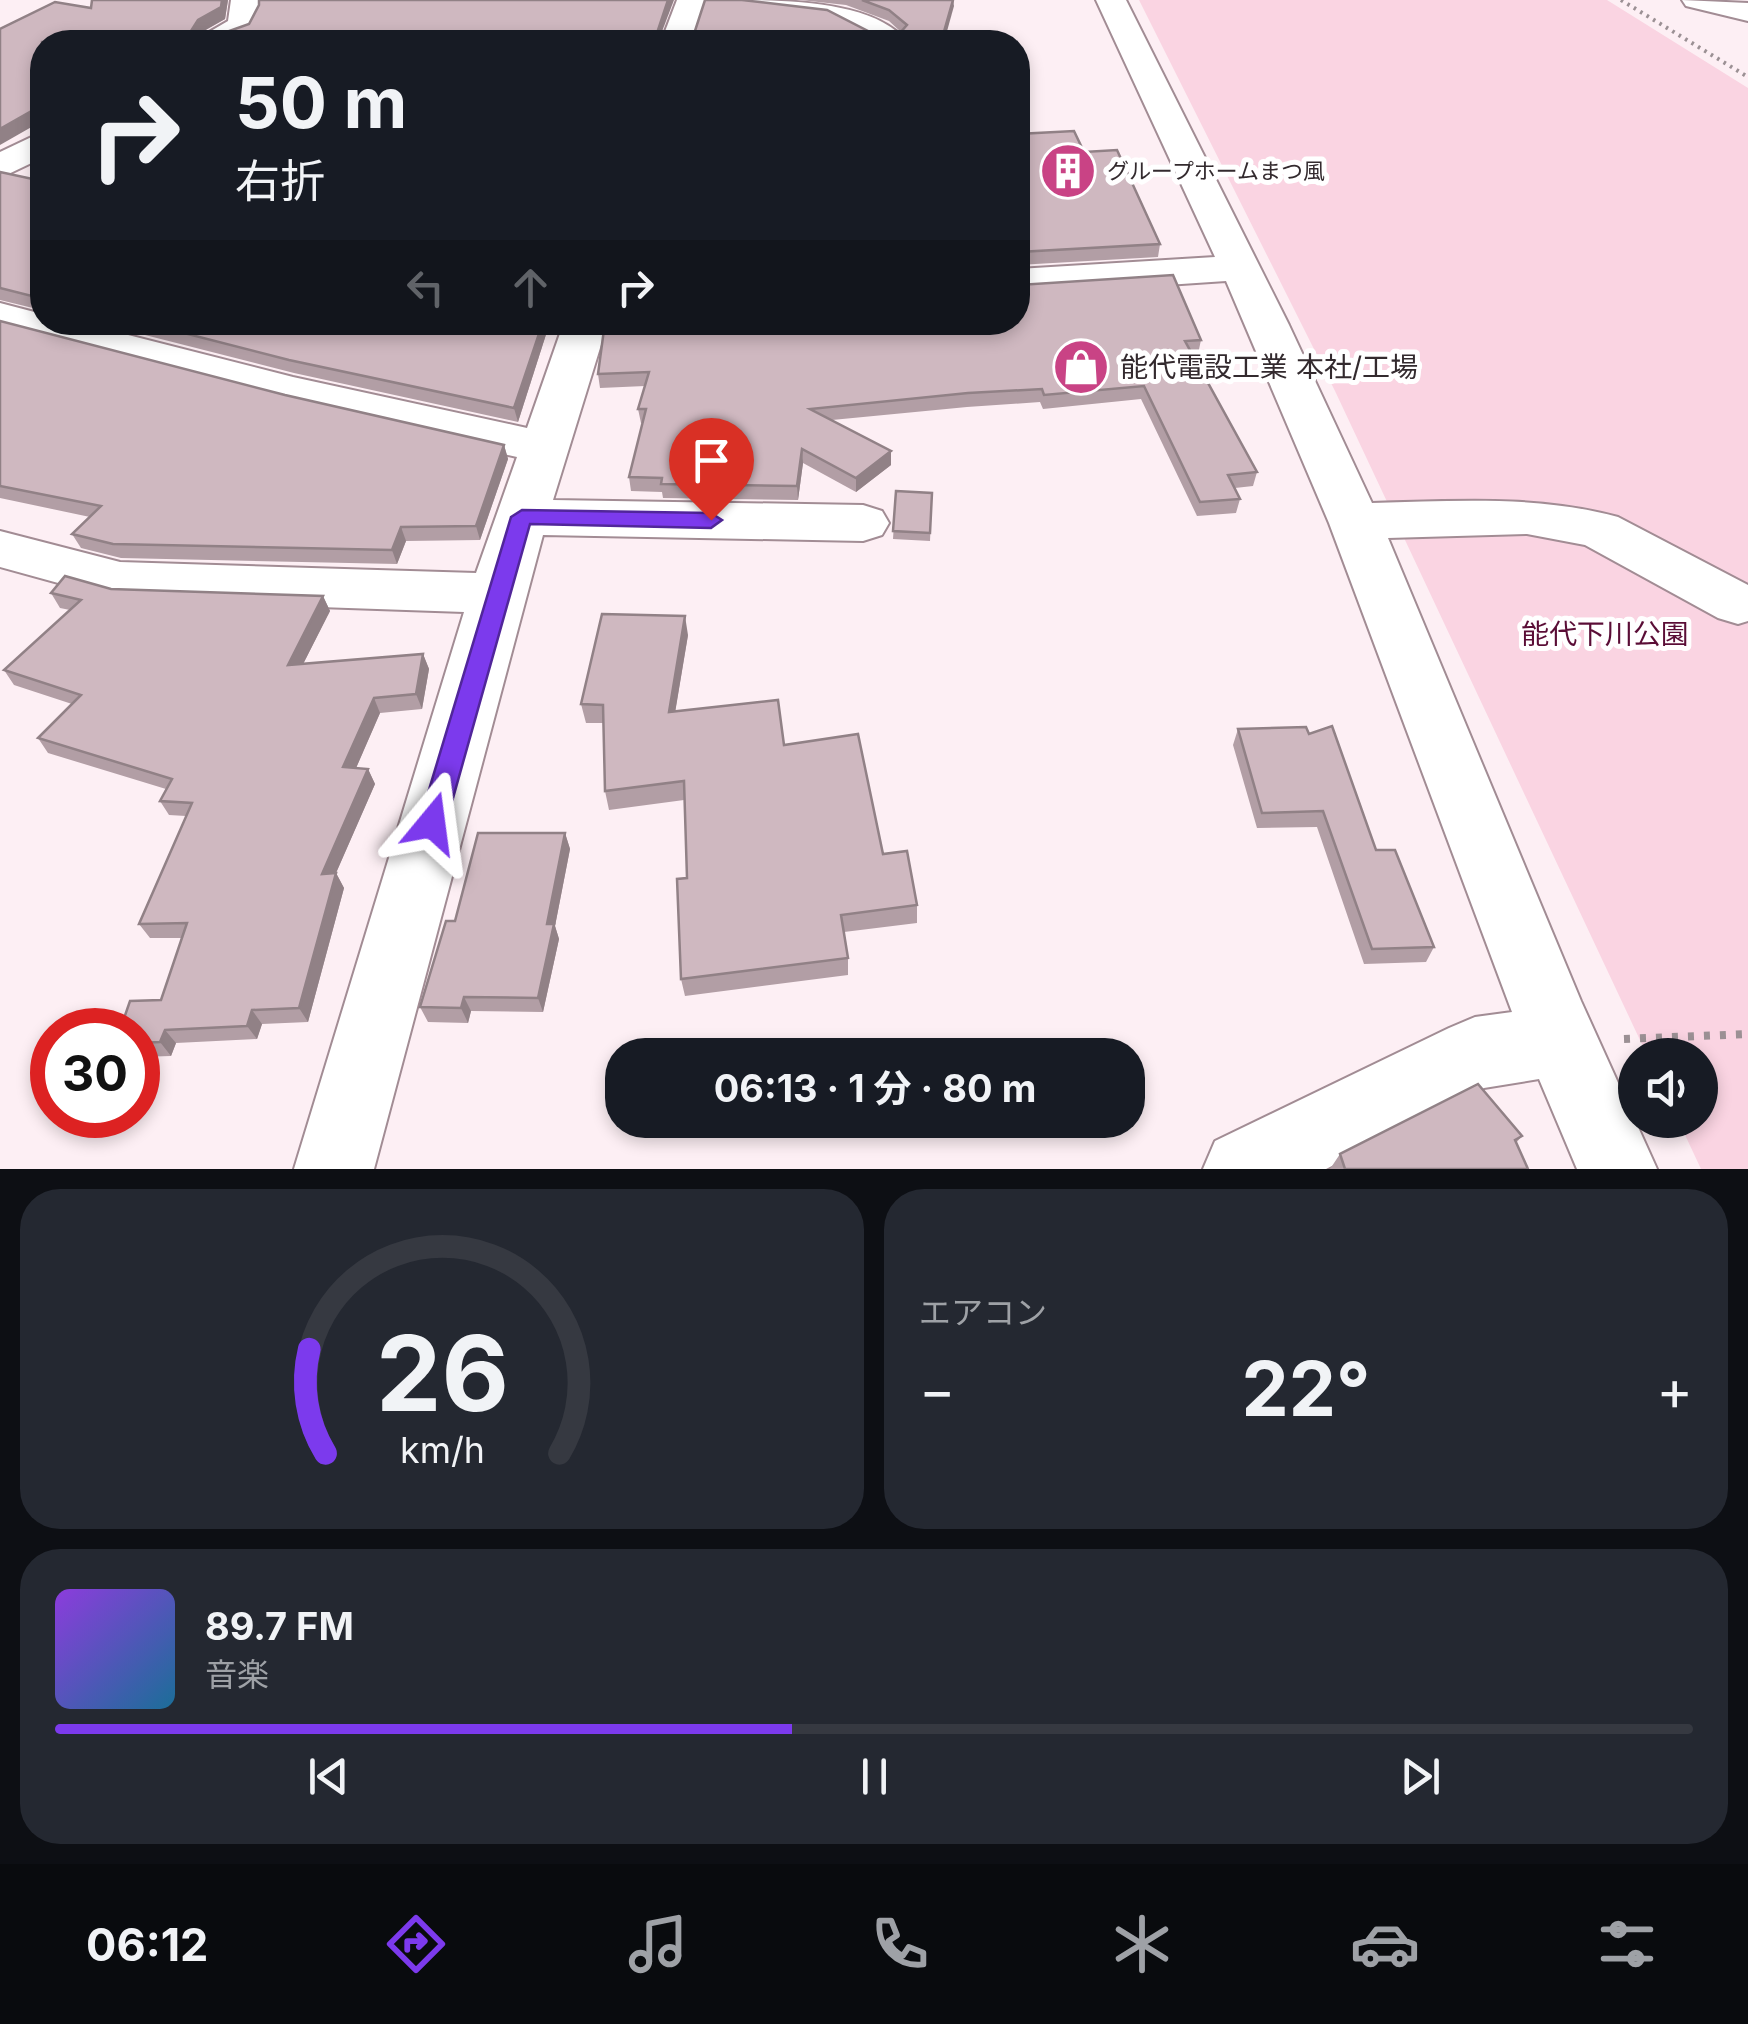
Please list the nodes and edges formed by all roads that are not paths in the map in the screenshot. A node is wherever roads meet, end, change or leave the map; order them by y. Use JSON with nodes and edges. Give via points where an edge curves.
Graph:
{"nodes":[{"id":1,"x":246,"y":0,"type":"edge"},
{"id":2,"x":692,"y":0,"type":"edge"},
{"id":3,"x":742,"y":0,"type":"edge"},
{"id":4,"x":1111,"y":0,"type":"edge"},
{"id":5,"x":1697,"y":0,"type":"edge"},
{"id":6,"x":1748,"y":12,"type":"edge"},
{"id":7,"x":236,"y":30,"type":"edge"},
{"id":8,"x":681,"y":30,"type":"edge"},
{"id":9,"x":881,"y":30,"type":"edge"},
{"id":10,"x":30,"y":150,"type":"edge"},
{"id":11,"x":0,"y":167,"type":"edge"},
{"id":12,"x":0,"y":176,"type":"edge"},
{"id":13,"x":30,"y":182,"type":"edge"},
{"id":14,"x":1240,"y":268,"type":"junction"},
{"id":15,"x":1030,"y":281,"type":"edge"},
{"id":16,"x":0,"y":316,"type":"edge"},
{"id":17,"x":30,"y":324,"type":"edge"},
{"id":18,"x":73,"y":335,"type":"edge"},
{"id":19,"x":582,"y":335,"type":"edge"},
{"id":20,"x":543,"y":447,"type":"junction"},
{"id":21,"x":522,"y":517,"type":"junction"},
{"id":22,"x":1354,"y":521,"type":"junction"},
{"id":23,"x":863,"y":523,"type":"dead end"},
{"id":24,"x":0,"y":549,"type":"edge"},
{"id":25,"x":498,"y":593,"type":"junction"},
{"id":26,"x":1738,"y":604,"type":"dead end"},
{"id":27,"x":1558,"y":1041,"type":"junction"},
{"id":28,"x":334,"y":1169,"type":"edge"},
{"id":29,"x":1243,"y":1169,"type":"edge"},
{"id":30,"x":1617,"y":1169,"type":"edge"}],
"edges":[{"from":1,"to":7,"type":"street","via":[[243,26]]},
{"from":2,"to":8,"type":"street"},
{"from":3,"to":9,"type":"street","via":[[851,11]]},
{"from":4,"to":14,"type":"street"},
{"from":5,"to":6,"type":"street"},
{"from":10,"to":11,"type":"street"},
{"from":12,"to":13,"type":"street"},
{"from":14,"to":15,"type":"street"},
{"from":14,"to":22,"type":"street"},
{"from":16,"to":17,"type":"street"},
{"from":18,"to":20,"type":"street"},
{"from":19,"to":20,"type":"street"},
{"from":20,"to":21,"type":"street"},
{"from":21,"to":23,"type":"street"},
{"from":21,"to":25,"type":"street"},
{"from":22,"to":26,"type":"street","via":[[1527,516],[1599,530]]},
{"from":22,"to":27,"type":"street"},
{"from":24,"to":25,"type":"street","via":[[120,580]]},
{"from":25,"to":28,"type":"street"},
{"from":27,"to":29,"type":"street","via":[[1474,1053]]},
{"from":27,"to":30,"type":"street"}]}
